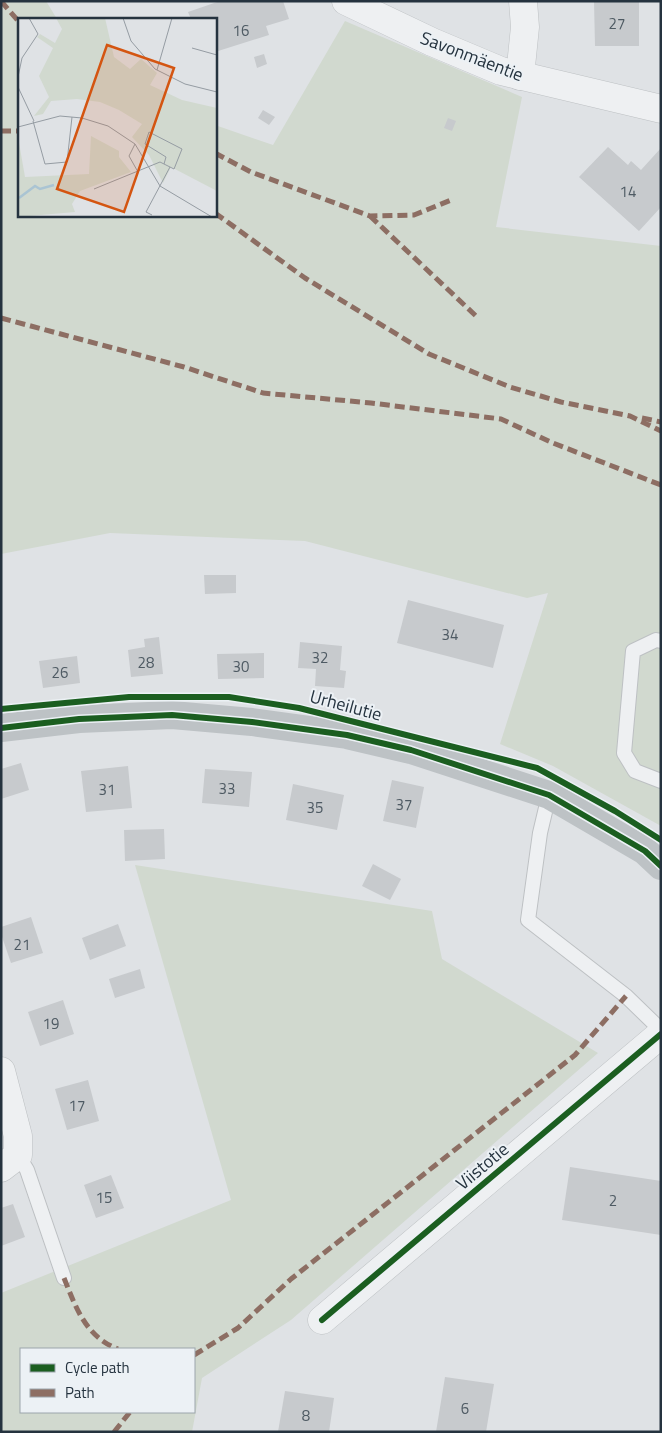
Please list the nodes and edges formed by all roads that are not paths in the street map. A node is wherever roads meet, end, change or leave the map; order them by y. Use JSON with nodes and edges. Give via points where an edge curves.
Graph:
{"nodes":[{"id":1,"x":346,"y":1,"type":"edge"},
{"id":2,"x":523,"y":1,"type":"edge"},
{"id":3,"x":520,"y":76,"type":"junction"},
{"id":4,"x":661,"y":109,"type":"edge"},
{"id":5,"x":661,"y":641,"type":"edge"},
{"id":6,"x":1,"y":728,"type":"edge"},
{"id":7,"x":661,"y":781,"type":"edge"},
{"id":8,"x":549,"y":795,"type":"junction"},
{"id":9,"x":661,"y":866,"type":"edge"},
{"id":10,"x":661,"y":1030,"type":"edge"},
{"id":11,"x":661,"y":1034,"type":"edge"},
{"id":12,"x":1,"y":1071,"type":"edge"},
{"id":13,"x":10,"y":1161,"type":"edge"},
{"id":14,"x":64,"y":1278,"type":"dead end"},
{"id":15,"x":322,"y":1320,"type":"dead end"}],
"edges":[{"from":1,"to":3,"type":"street","name":"Savonmäentie","via":[[432,42]]},
{"from":2,"to":3,"type":"street","via":[[525,27]]},
{"from":3,"to":4,"type":"street","name":"Savonmäentie"},
{"from":5,"to":7,"type":"lane","via":[[656,640],[633,651],[624,753],[635,771]]},
{"from":6,"to":8,"type":"street","name":"Urheilutie","via":[[79,719],[172,714],[252,722],[346,735],[411,750]]},
{"from":8,"to":9,"type":"street","name":"Urheilutie","via":[[645,851]]},
{"from":8,"to":10,"type":"lane","via":[[540,833],[528,920],[626,996]]},
{"from":11,"to":15,"type":"street","name":"Viistotie"},
{"from":12,"to":13,"type":"street","via":[[18,1136]]},
{"from":13,"to":14,"type":"lane","via":[[27,1170]]}]}
